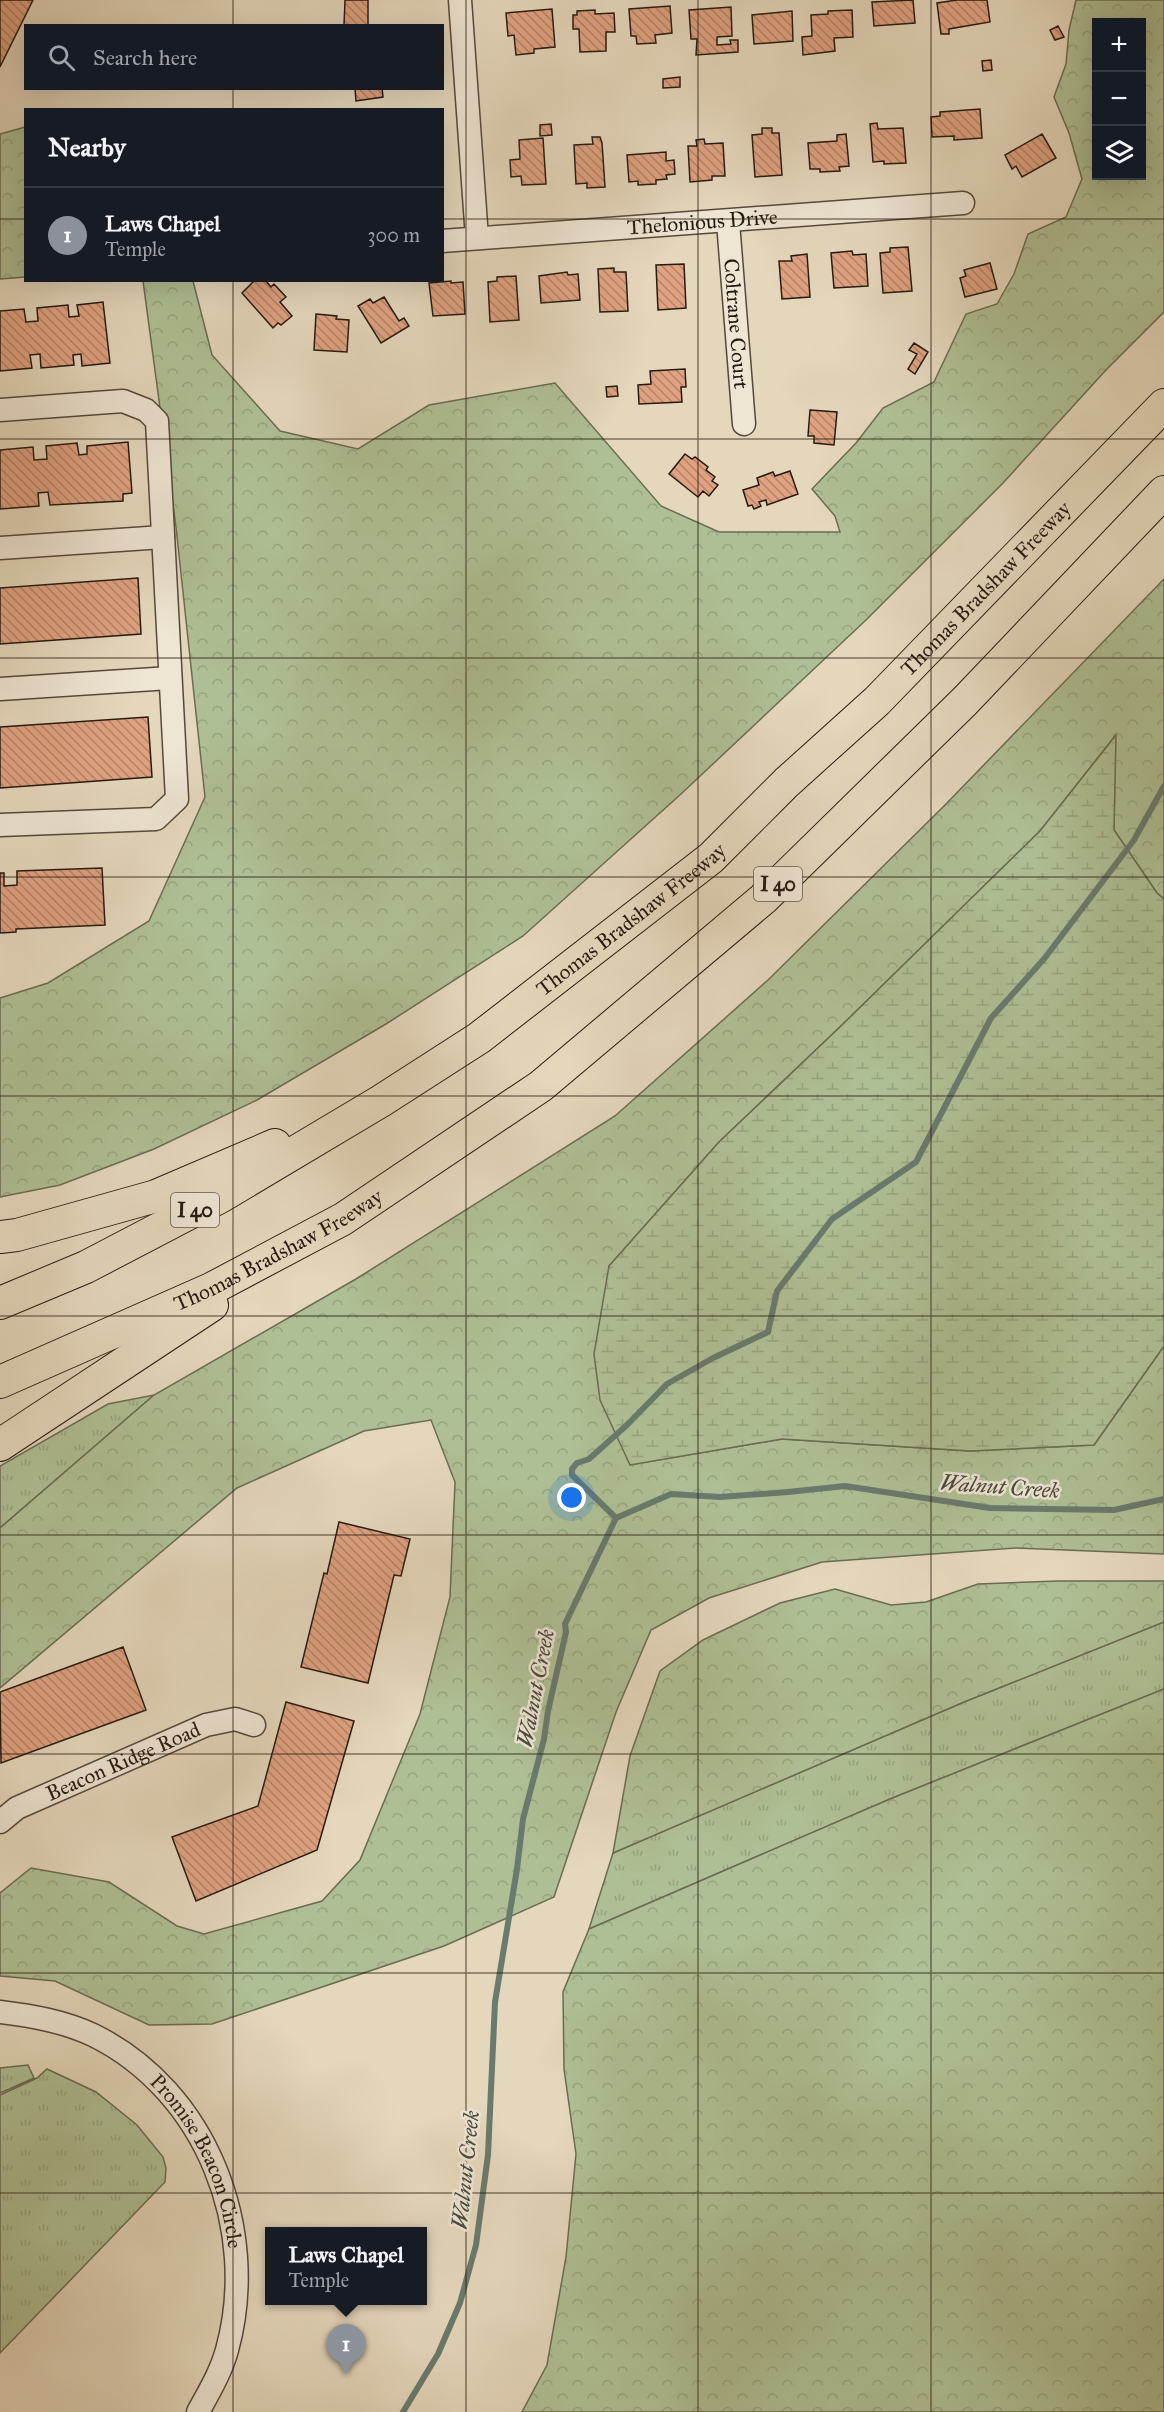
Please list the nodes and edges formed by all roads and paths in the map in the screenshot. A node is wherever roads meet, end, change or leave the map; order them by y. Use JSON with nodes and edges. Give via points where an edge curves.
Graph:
{"nodes":[{"id":1,"x":460,"y":0,"type":"edge"},
{"id":2,"x":963,"y":203,"type":"dead end"},
{"id":3,"x":728,"y":222,"type":"junction"},
{"id":4,"x":477,"y":238,"type":"junction"},
{"id":5,"x":444,"y":241,"type":"edge"},
{"id":6,"x":1164,"y":405,"type":"edge"},
{"id":7,"x":0,"y":410,"type":"edge"},
{"id":8,"x":744,"y":424,"type":"dead end"},
{"id":9,"x":1164,"y":492,"type":"edge"},
{"id":10,"x":163,"y":537,"type":"junction"},
{"id":11,"x":0,"y":548,"type":"edge"},
{"id":12,"x":171,"y":678,"type":"junction"},
{"id":13,"x":0,"y":689,"type":"edge"},
{"id":14,"x":0,"y":825,"type":"edge"},
{"id":15,"x":381,"y":1101,"type":"junction"},
{"id":16,"x":343,"y":1219,"type":"junction"},
{"id":17,"x":0,"y":1236,"type":"edge"},
{"id":18,"x":0,"y":1303,"type":"edge"},
{"id":19,"x":0,"y":1382,"type":"edge"},
{"id":20,"x":0,"y":1445,"type":"edge"},
{"id":21,"x":254,"y":1725,"type":"dead end"},
{"id":22,"x":0,"y":1822,"type":"edge"},
{"id":23,"x":0,"y":2012,"type":"edge"},
{"id":24,"x":198,"y":2412,"type":"edge"}],
"edges":[{"from":1,"to":4,"type":"street"},
{"from":2,"to":3,"type":"street","name":"Thelonious Drive"},
{"from":3,"to":4,"type":"street","name":"Thelonious Drive"},
{"from":3,"to":8,"type":"street","name":"Coltrane Court"},
{"from":4,"to":5,"type":"street","name":"Thelonious Drive"},
{"from":6,"to":15,"type":"highway","name":"Thomas Bradshaw Freeway","number":"I 40","via":[[878,701],[787,782],[711,858],[479,1038]]},
{"from":7,"to":10,"type":"street","via":[[123,401],[146,410],[157,421]]},
{"from":9,"to":16,"type":"highway","name":"Thomas Bradshaw Freeway","number":"I 40","via":[[965,700],[763,899],[541,1086]]},
{"from":10,"to":11,"type":"street"},
{"from":10,"to":12,"type":"street"},
{"from":12,"to":13,"type":"street"},
{"from":12,"to":14,"type":"street","via":[[177,800],[156,819]]},
{"from":15,"to":17,"type":"highway","via":[[156,1196]]},
{"from":15,"to":18,"type":"highway","name":"Thomas Bradshaw Freeway","number":"I 40","via":[[220,1197],[86,1267]]},
{"from":16,"to":19,"type":"highway","name":"Thomas Bradshaw Freeway","number":"I 40","via":[[211,1289]]},
{"from":16,"to":20,"type":"highway"},
{"from":21,"to":22,"type":"street","name":"Beacon Ridge Road","via":[[235,1719],[206,1725],[17,1809]]},
{"from":23,"to":24,"type":"street","name":"Promise Beacon Circle","via":[[46,2018],[93,2035],[137,2062],[168,2092],[214,2162],[228,2204],[238,2268],[227,2350]]}]}
